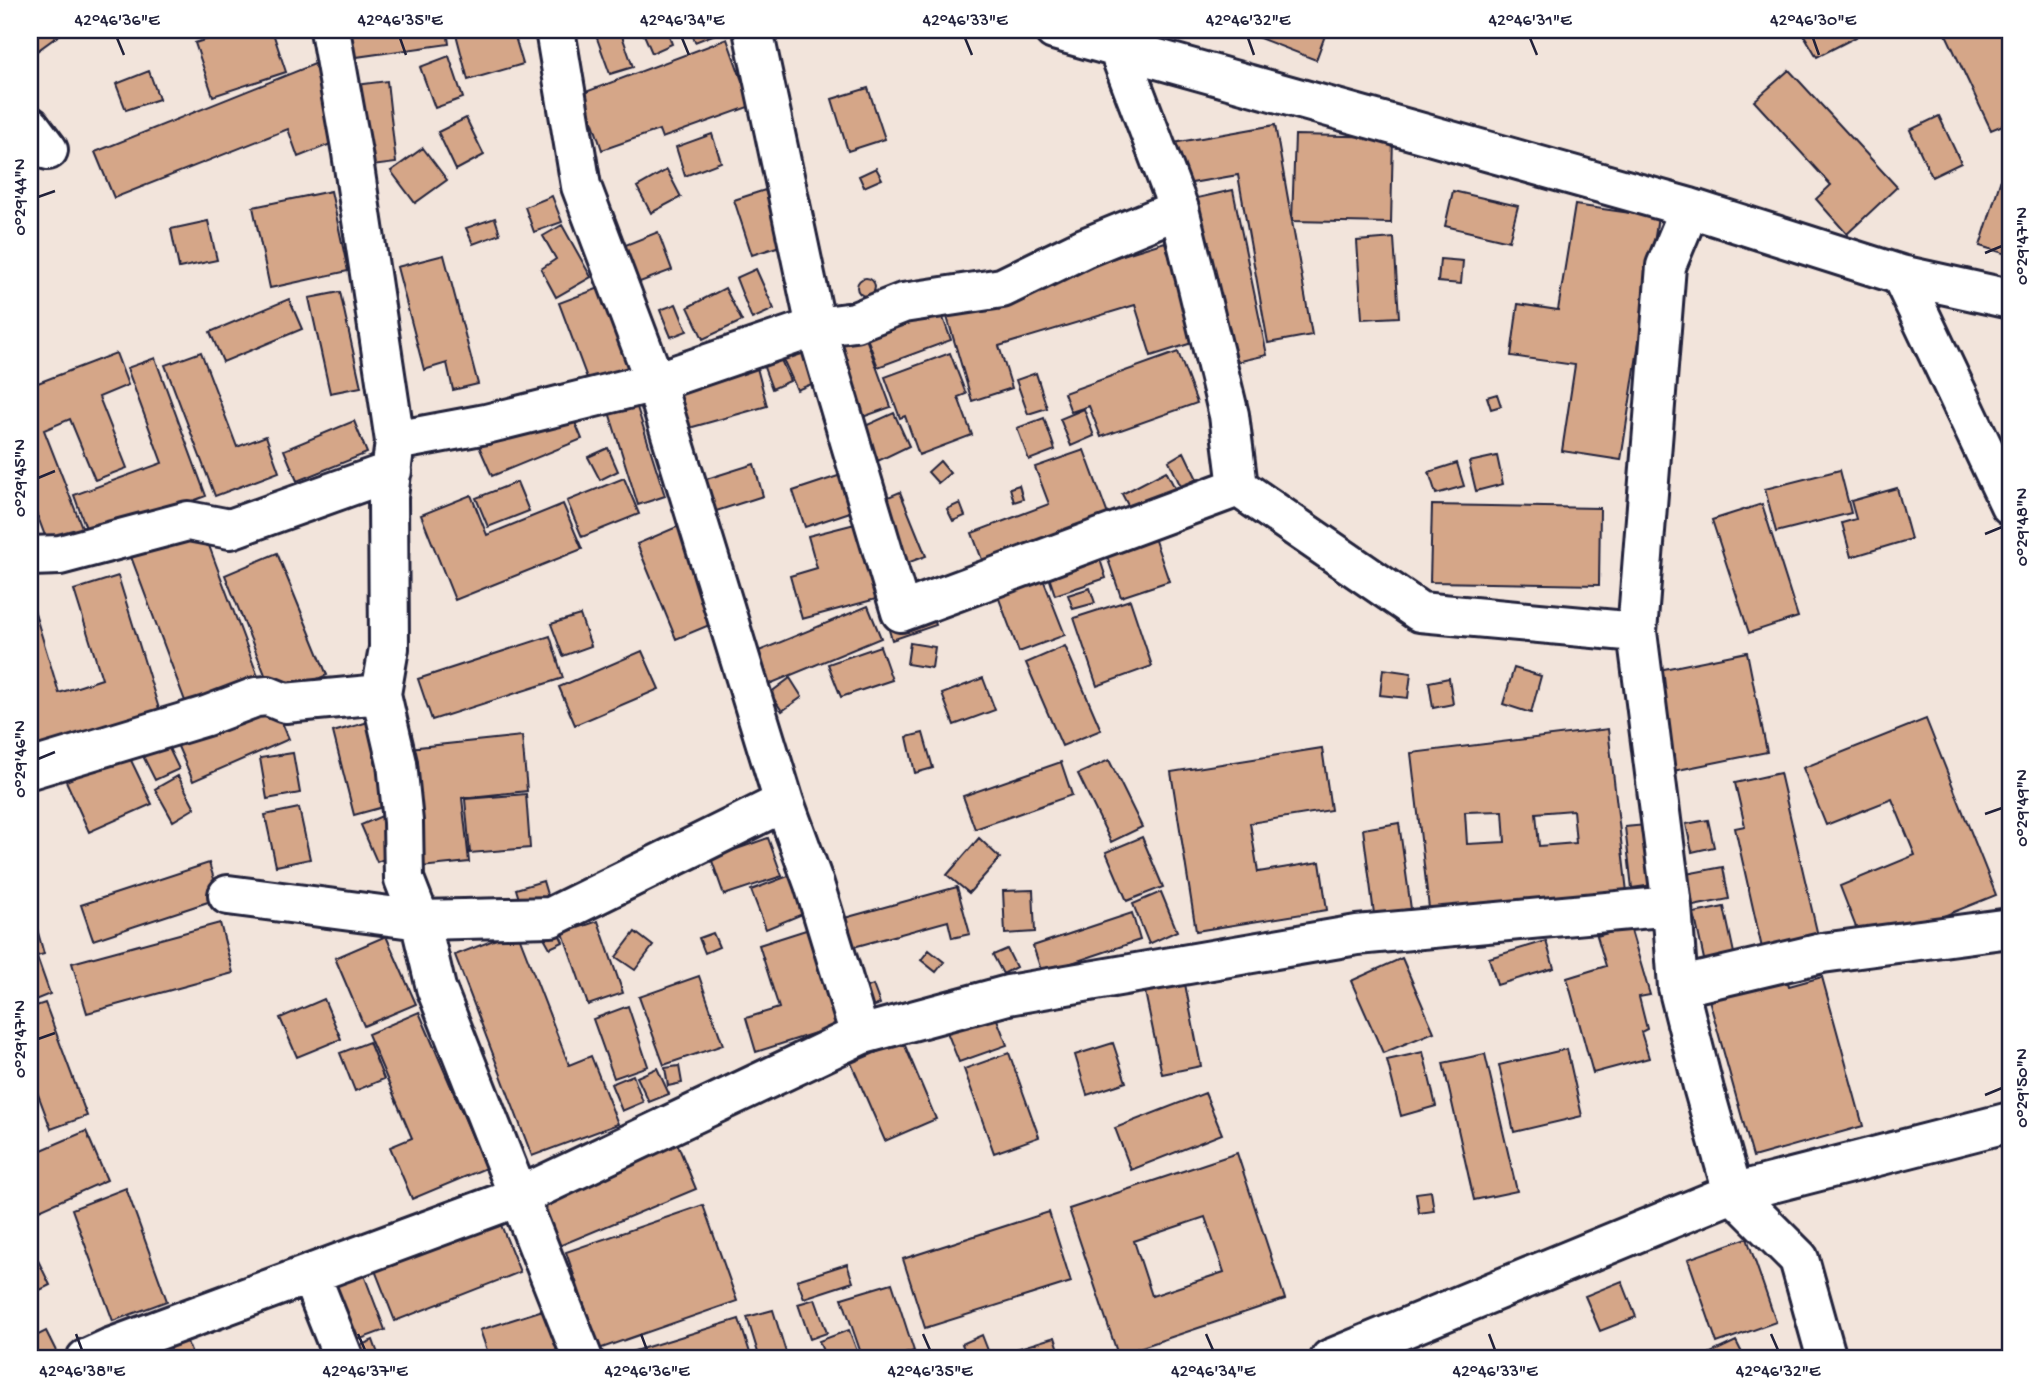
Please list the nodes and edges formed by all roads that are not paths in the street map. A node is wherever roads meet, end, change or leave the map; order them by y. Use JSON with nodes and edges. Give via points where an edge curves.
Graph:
{"nodes":[{"id":1,"x":330,"y":30,"type":"edge"},
{"id":2,"x":555,"y":30,"type":"edge"},
{"id":3,"x":753,"y":30,"type":"edge"},
{"id":4,"x":1054,"y":30,"type":"edge"},
{"id":5,"x":1118,"y":38,"type":"edge"},
{"id":6,"x":1690,"y":208,"type":"junction"},
{"id":7,"x":1179,"y":209,"type":"junction"},
{"id":8,"x":1901,"y":275,"type":"junction"},
{"id":9,"x":2010,"y":299,"type":"edge"},
{"id":10,"x":816,"y":327,"type":"junction"},
{"id":11,"x":655,"y":382,"type":"junction"},
{"id":12,"x":393,"y":456,"type":"junction"},
{"id":13,"x":1238,"y":487,"type":"junction"},
{"id":14,"x":2010,"y":505,"type":"edge"},
{"id":15,"x":30,"y":556,"type":"edge"},
{"id":16,"x":1637,"y":632,"type":"junction"},
{"id":17,"x":381,"y":694,"type":"junction"},
{"id":18,"x":30,"y":769,"type":"edge"},
{"id":19,"x":785,"y":802,"type":"junction"},
{"id":20,"x":228,"y":895,"type":"dead end"},
{"id":21,"x":1672,"y":906,"type":"junction"},
{"id":22,"x":420,"y":920,"type":"junction"},
{"id":23,"x":2010,"y":928,"type":"edge"},
{"id":24,"x":1678,"y":987,"type":"junction"},
{"id":25,"x":860,"y":1035,"type":"junction"},
{"id":26,"x":2010,"y":1122,"type":"edge"},
{"id":27,"x":1733,"y":1193,"type":"junction"},
{"id":28,"x":518,"y":1197,"type":"junction"},
{"id":29,"x":310,"y":1274,"type":"junction"},
{"id":30,"x":86,"y":1359,"type":"edge"},
{"id":31,"x":344,"y":1359,"type":"edge"},
{"id":32,"x":583,"y":1359,"type":"edge"},
{"id":33,"x":1330,"y":1359,"type":"edge"},
{"id":34,"x":1826,"y":1359,"type":"edge"}],
"edges":[{"from":1,"to":12,"type":"street","via":[[352,153]]},
{"from":2,"to":11,"type":"street","via":[[581,186]]},
{"from":3,"to":10,"type":"street"},
{"from":4,"to":5,"type":"street"},
{"from":5,"to":6,"type":"street"},
{"from":5,"to":7,"type":"street"},
{"from":6,"to":8,"type":"street"},
{"from":6,"to":16,"type":"street","via":[[1667,266]]},
{"from":7,"to":10,"type":"street","via":[[1002,288],[902,303],[855,323]]},
{"from":7,"to":13,"type":"street","via":[[1229,415]]},
{"from":8,"to":9,"type":"street"},
{"from":8,"to":14,"type":"street"},
{"from":10,"to":11,"type":"street"},
{"from":10,"to":13,"type":"street","via":[[901,612]]},
{"from":11,"to":12,"type":"street","via":[[486,424]]},
{"from":11,"to":19,"type":"street"},
{"from":12,"to":15,"type":"street","via":[[230,529],[188,521],[60,555]]},
{"from":12,"to":17,"type":"street","via":[[388,497],[389,648]]},
{"from":13,"to":16,"type":"street","via":[[1420,612]]},
{"from":16,"to":21,"type":"street"},
{"from":17,"to":18,"type":"street","via":[[285,703],[256,697]]},
{"from":17,"to":22,"type":"street","via":[[397,764],[404,878]]},
{"from":19,"to":22,"type":"street","via":[[551,917]]},
{"from":19,"to":25,"type":"street"},
{"from":20,"to":22,"type":"street"},
{"from":21,"to":24,"type":"street"},
{"from":21,"to":25,"type":"street","via":[[1357,935],[1008,995]]},
{"from":22,"to":28,"type":"street","via":[[436,988]]},
{"from":23,"to":24,"type":"street","via":[[1822,953]]},
{"from":24,"to":27,"type":"street"},
{"from":25,"to":28,"type":"street"},
{"from":26,"to":27,"type":"street"},
{"from":27,"to":33,"type":"street"},
{"from":27,"to":34,"type":"street","via":[[1799,1259]]},
{"from":28,"to":29,"type":"street"},
{"from":28,"to":32,"type":"street"},
{"from":29,"to":30,"type":"street"},
{"from":29,"to":31,"type":"street"}]}
